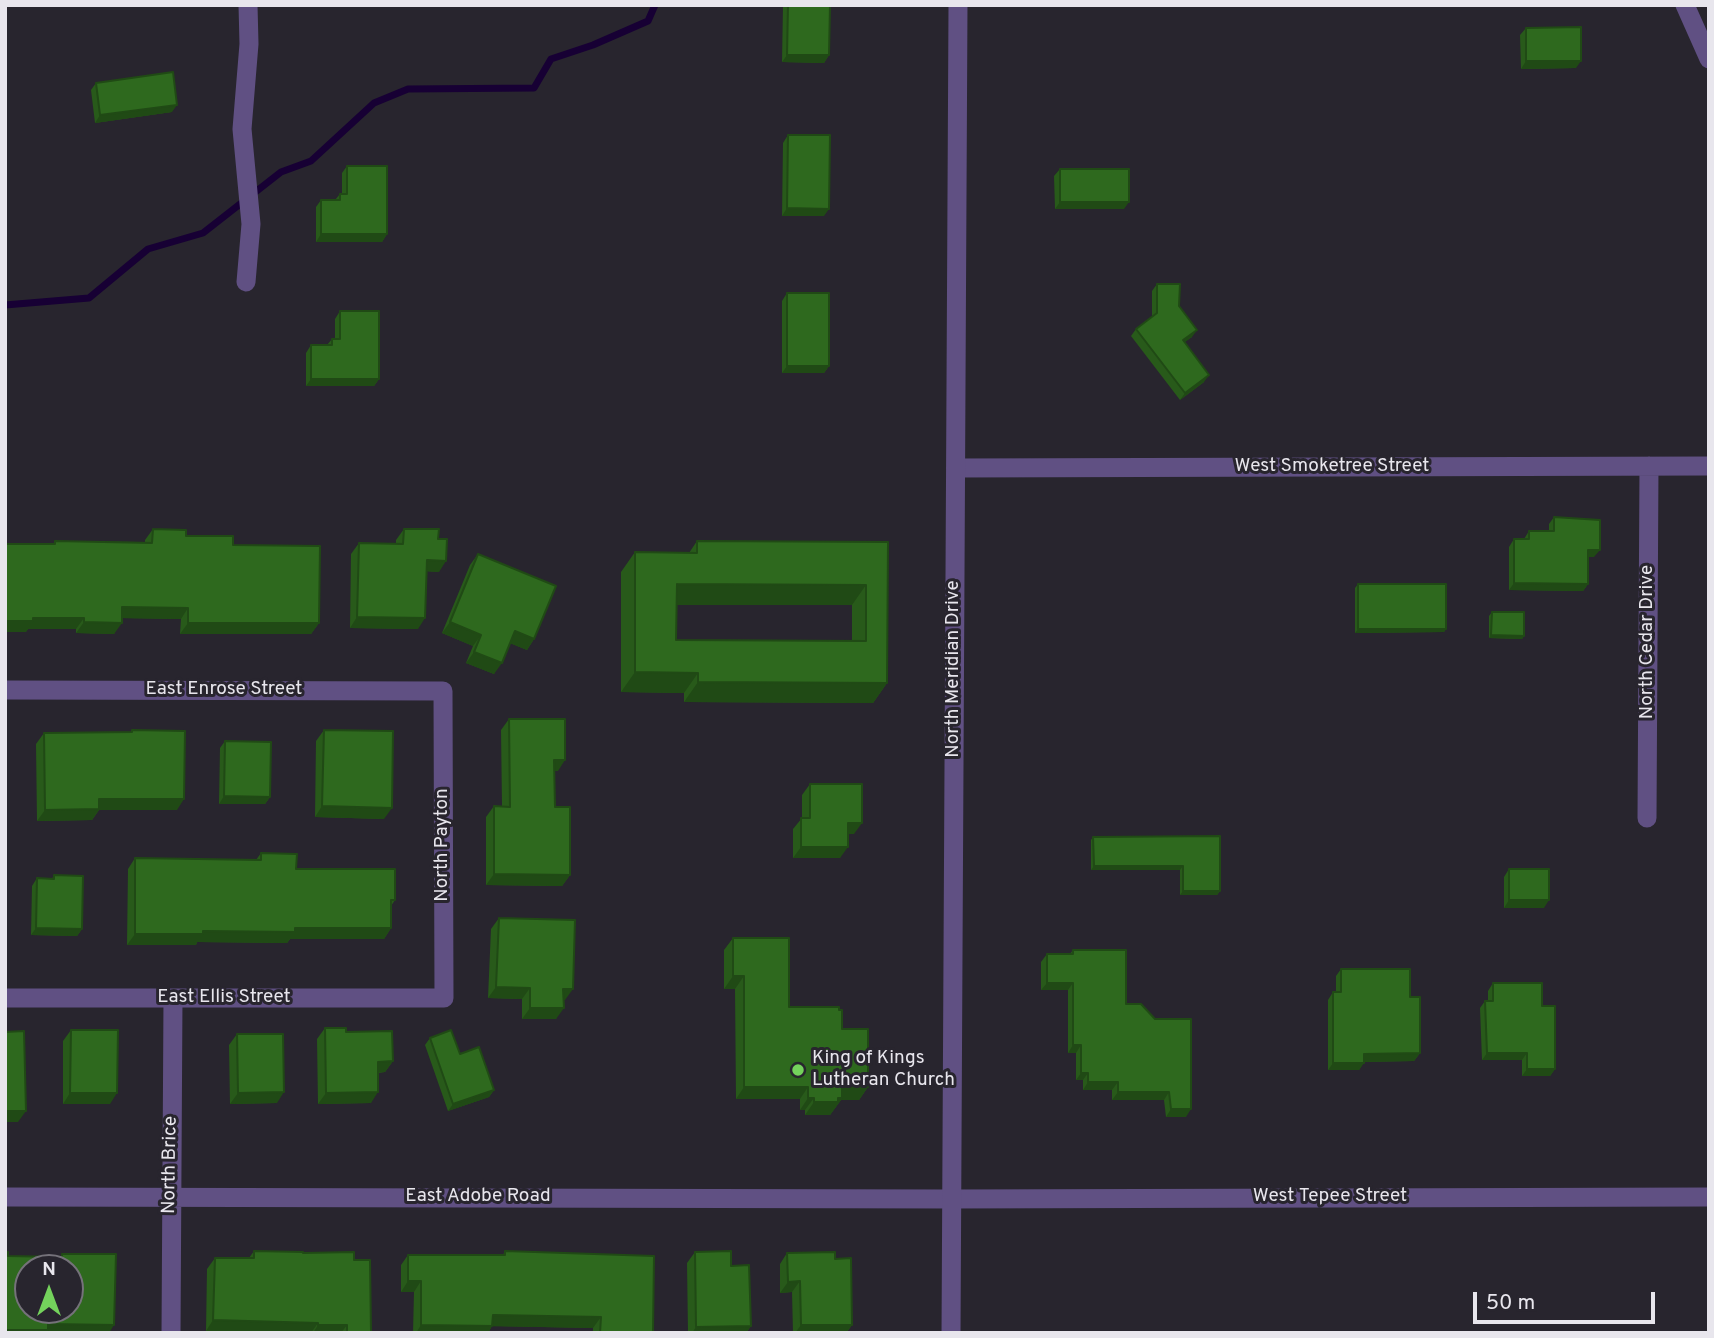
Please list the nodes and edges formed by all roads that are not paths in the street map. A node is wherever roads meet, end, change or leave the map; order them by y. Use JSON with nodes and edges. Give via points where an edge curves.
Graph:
{"nodes":[{"id":1,"x":248,"y":5,"type":"edge"},
{"id":2,"x":958,"y":5,"type":"edge"},
{"id":3,"x":1685,"y":5,"type":"edge"},
{"id":4,"x":1709,"y":59,"type":"edge"},
{"id":5,"x":246,"y":282,"type":"dead end"},
{"id":6,"x":1648,"y":466,"type":"junction"},
{"id":7,"x":1709,"y":466,"type":"edge"},
{"id":8,"x":956,"y":468,"type":"junction"},
{"id":9,"x":5,"y":690,"type":"edge"},
{"id":10,"x":443,"y":691,"type":"joint"},
{"id":11,"x":1647,"y":818,"type":"dead end"},
{"id":12,"x":5,"y":998,"type":"edge"},
{"id":13,"x":173,"y":998,"type":"junction"},
{"id":14,"x":443,"y":998,"type":"joint"},
{"id":15,"x":5,"y":1197,"type":"edge"},
{"id":16,"x":171,"y":1197,"type":"junction"},
{"id":17,"x":1709,"y":1197,"type":"edge"},
{"id":18,"x":951,"y":1199,"type":"junction"},
{"id":19,"x":171,"y":1333,"type":"edge"},
{"id":20,"x":951,"y":1333,"type":"edge"}],
"edges":[{"from":1,"to":5,"type":"street","via":[[242,129],[251,224]]},
{"from":2,"to":8,"type":"street","name":"North Meridian Drive"},
{"from":3,"to":4,"type":"street"},
{"from":6,"to":7,"type":"street","name":"West Smoketree Street"},
{"from":6,"to":8,"type":"street","name":"West Smoketree Street"},
{"from":6,"to":11,"type":"street","name":"North Cedar Drive"},
{"from":8,"to":18,"type":"street","name":"North Meridian Drive"},
{"from":9,"to":10,"type":"street","name":"East Enrose Street"},
{"from":10,"to":14,"type":"street","name":"North Payton"},
{"from":12,"to":13,"type":"street","name":"East Ellis Street"},
{"from":13,"to":14,"type":"street","name":"East Ellis Street"},
{"from":13,"to":16,"type":"street","name":"North Brice"},
{"from":15,"to":16,"type":"street","name":"East Adobe Road"},
{"from":16,"to":18,"type":"street","name":"East Adobe Road"},
{"from":16,"to":19,"type":"street","name":"North Brice"},
{"from":17,"to":18,"type":"street","name":"West Tepee Street"},
{"from":18,"to":20,"type":"street","name":"North Meridian Drive"}]}
